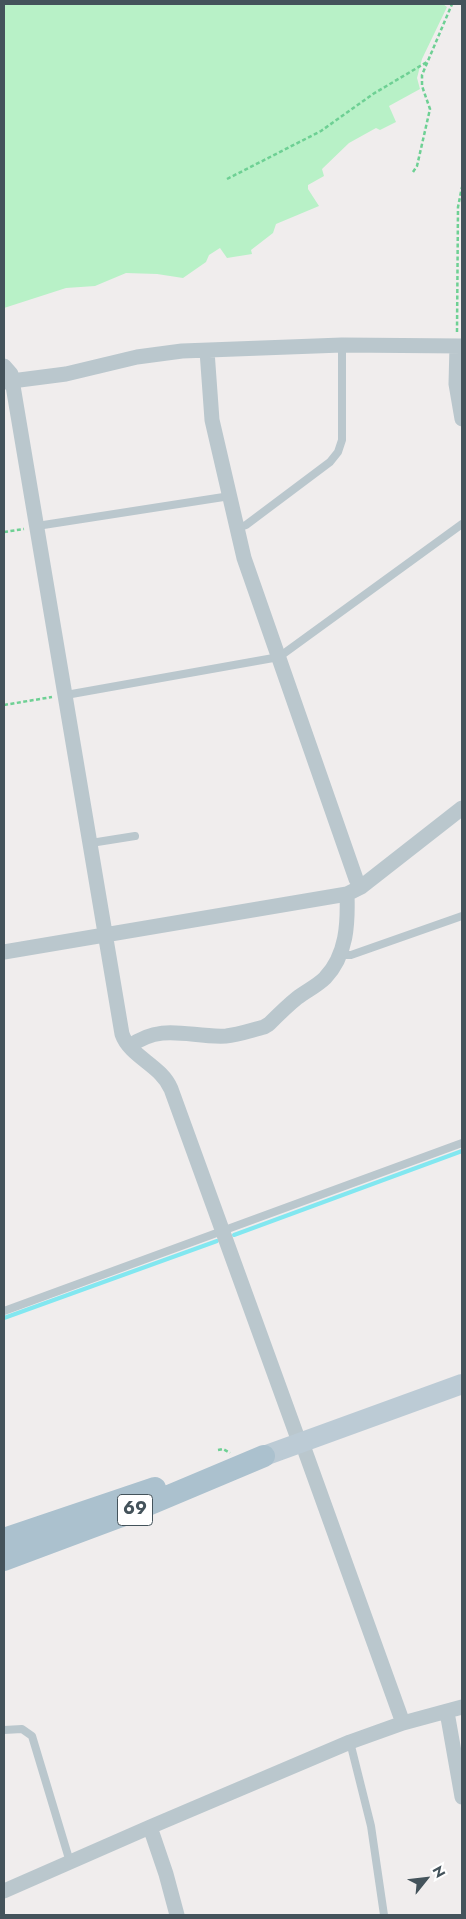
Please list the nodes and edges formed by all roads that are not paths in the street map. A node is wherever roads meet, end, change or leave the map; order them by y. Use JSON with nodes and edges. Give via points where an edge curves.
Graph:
{"nodes":[{"id":1,"x":342,"y":345,"type":"junction"},
{"id":2,"x":459,"y":346,"type":"edge"},
{"id":3,"x":207,"y":351,"type":"junction"},
{"id":4,"x":4,"y":366,"type":"edge"},
{"id":5,"x":8,"y":382,"type":"edge"},
{"id":6,"x":462,"y":419,"type":"edge"},
{"id":7,"x":230,"y":496,"type":"junction"},
{"id":8,"x":462,"y":524,"type":"edge"},
{"id":9,"x":37,"y":526,"type":"junction"},
{"id":10,"x":238,"y":528,"type":"junction"},
{"id":11,"x":278,"y":657,"type":"junction"},
{"id":12,"x":66,"y":695,"type":"junction"},
{"id":13,"x":462,"y":808,"type":"edge"},
{"id":14,"x":135,"y":836,"type":"dead end"},
{"id":15,"x":91,"y":843,"type":"junction"},
{"id":16,"x":361,"y":887,"type":"junction"},
{"id":17,"x":347,"y":894,"type":"junction"},
{"id":18,"x":462,"y":916,"type":"edge"},
{"id":19,"x":106,"y":935,"type":"junction"},
{"id":20,"x":4,"y":952,"type":"edge"},
{"id":21,"x":340,"y":956,"type":"junction"},
{"id":22,"x":130,"y":1046,"type":"junction"},
{"id":23,"x":462,"y":1143,"type":"edge"},
{"id":24,"x":222,"y":1232,"type":"junction"},
{"id":25,"x":4,"y":1311,"type":"edge"},
{"id":26,"x":462,"y":1384,"type":"edge"},
{"id":27,"x":301,"y":1444,"type":"junction"},
{"id":28,"x":264,"y":1456,"type":"junction"},
{"id":29,"x":4,"y":1539,"type":"edge"},
{"id":30,"x":4,"y":1560,"type":"edge"},
{"id":31,"x":462,"y":1708,"type":"edge"},
{"id":32,"x":447,"y":1712,"type":"junction"},
{"id":33,"x":403,"y":1723,"type":"junction"},
{"id":34,"x":4,"y":1730,"type":"edge"},
{"id":35,"x":350,"y":1742,"type":"junction"},
{"id":36,"x":462,"y":1797,"type":"edge"},
{"id":37,"x":150,"y":1827,"type":"junction"},
{"id":38,"x":70,"y":1862,"type":"junction"},
{"id":39,"x":4,"y":1891,"type":"edge"},
{"id":40,"x":177,"y":1915,"type":"edge"},
{"id":41,"x":384,"y":1915,"type":"edge"}],
"edges":[{"from":1,"to":2,"type":"street"},
{"from":1,"to":3,"type":"street"},
{"from":1,"to":10,"type":"lane","via":[[342,440],[338,452],[330,462]]},
{"from":2,"to":6,"type":"street","via":[[456,384]]},
{"from":3,"to":5,"type":"street","via":[[156,354],[74,373]]},
{"from":3,"to":7,"type":"street","via":[[212,420]]},
{"from":4,"to":5,"type":"street","via":[[12,374]]},
{"from":5,"to":9,"type":"street"},
{"from":7,"to":9,"type":"lane"},
{"from":7,"to":10,"type":"street"},
{"from":8,"to":11,"type":"lane"},
{"from":9,"to":12,"type":"street"},
{"from":10,"to":11,"type":"street","via":[[244,558]]},
{"from":11,"to":12,"type":"lane"},
{"from":11,"to":16,"type":"street"},
{"from":12,"to":15,"type":"street"},
{"from":13,"to":16,"type":"street"},
{"from":14,"to":15,"type":"lane"},
{"from":15,"to":19,"type":"street"},
{"from":16,"to":17,"type":"street"},
{"from":17,"to":19,"type":"street"},
{"from":17,"to":21,"type":"street","via":[[347,930]]},
{"from":18,"to":21,"type":"lane"},
{"from":19,"to":20,"type":"street"},
{"from":19,"to":22,"type":"street","via":[[122,1034]]},
{"from":21,"to":22,"type":"street","via":[[324,978],[264,1027],[226,1036],[167,1032],[138,1040]]},
{"from":22,"to":24,"type":"street","via":[[169,1084]]},
{"from":23,"to":24,"type":"lane"},
{"from":24,"to":25,"type":"lane"},
{"from":24,"to":27,"type":"street"},
{"from":26,"to":27,"type":"street"},
{"from":27,"to":28,"type":"street"},
{"from":27,"to":33,"type":"street"},
{"from":28,"to":29,"type":"main road","number":"69","via":[[118,1499]]},
{"from":28,"to":30,"type":"main road","number":"69","via":[[119,1517]]},
{"from":31,"to":32,"type":"street"},
{"from":32,"to":33,"type":"street"},
{"from":32,"to":36,"type":"street"},
{"from":33,"to":35,"type":"street"},
{"from":34,"to":38,"type":"lane","via":[[22,1729],[32,1736]]},
{"from":35,"to":37,"type":"street"},
{"from":35,"to":41,"type":"lane","via":[[371,1826]]},
{"from":37,"to":38,"type":"street"},
{"from":37,"to":40,"type":"street"},
{"from":38,"to":39,"type":"street"}]}
